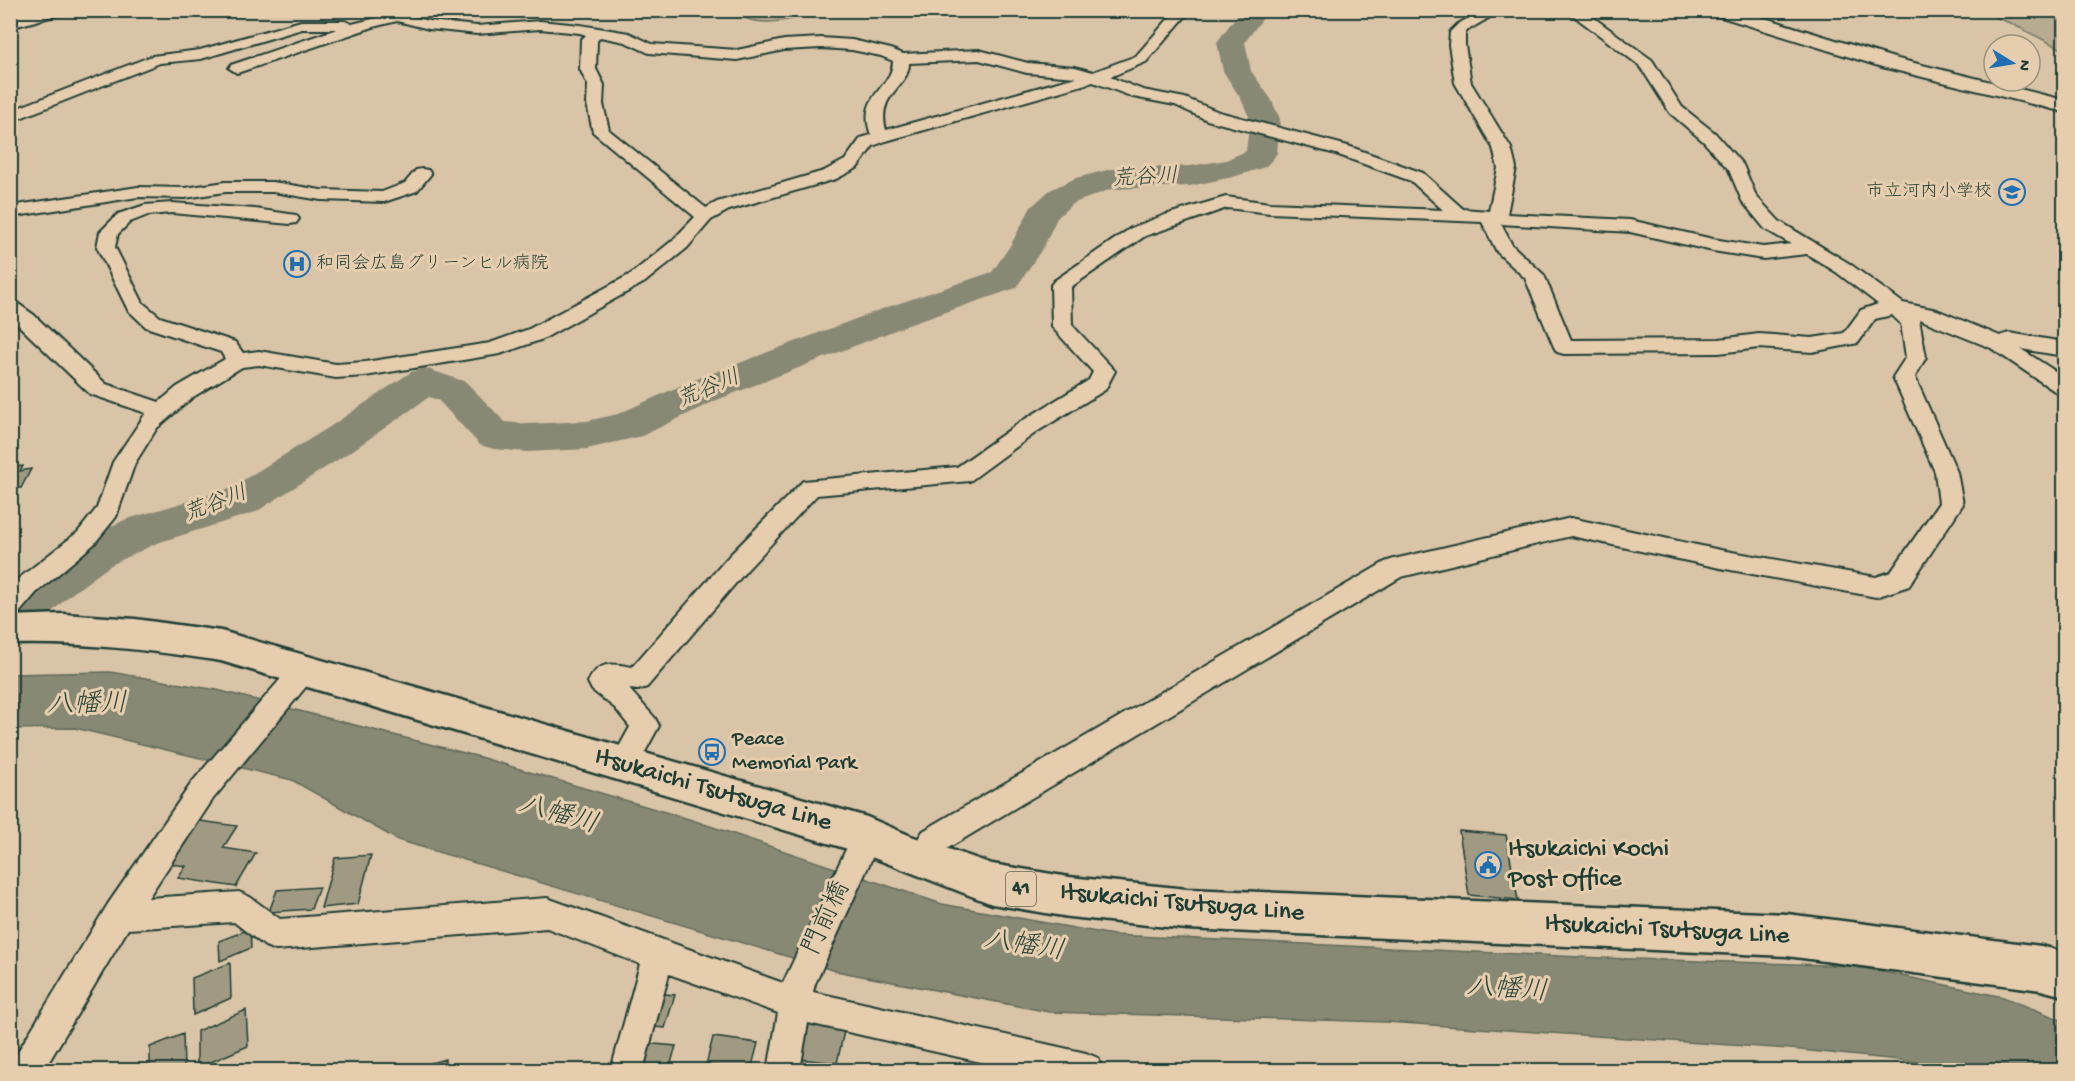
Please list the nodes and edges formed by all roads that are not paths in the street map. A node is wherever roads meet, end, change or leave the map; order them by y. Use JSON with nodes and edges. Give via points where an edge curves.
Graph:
{"nodes":[{"id":1,"x":55,"y":10,"type":"edge"},
{"id":2,"x":1185,"y":10,"type":"edge"},
{"id":3,"x":1495,"y":10,"type":"edge"},
{"id":4,"x":1573,"y":10,"type":"edge"},
{"id":5,"x":1718,"y":10,"type":"edge"},
{"id":6,"x":398,"y":14,"type":"edge"},
{"id":7,"x":10,"y":23,"type":"edge"},
{"id":8,"x":356,"y":28,"type":"junction"},
{"id":9,"x":596,"y":33,"type":"junction"},
{"id":10,"x":901,"y":59,"type":"junction"},
{"id":11,"x":237,"y":68,"type":"dead end"},
{"id":12,"x":1095,"y":77,"type":"junction"},
{"id":13,"x":2064,"y":106,"type":"edge"},
{"id":14,"x":10,"y":117,"type":"edge"},
{"id":15,"x":879,"y":137,"type":"junction"},
{"id":16,"x":422,"y":174,"type":"dead end"},
{"id":17,"x":10,"y":212,"type":"edge"},
{"id":18,"x":1458,"y":214,"type":"junction"},
{"id":19,"x":705,"y":216,"type":"junction"},
{"id":20,"x":1493,"y":216,"type":"junction"},
{"id":21,"x":290,"y":219,"type":"dead end"},
{"id":22,"x":1810,"y":248,"type":"junction"},
{"id":23,"x":1897,"y":308,"type":"junction"},
{"id":24,"x":16,"y":318,"type":"edge"},
{"id":25,"x":1998,"y":343,"type":"junction"},
{"id":26,"x":2064,"y":349,"type":"edge"},
{"id":27,"x":237,"y":361,"type":"junction"},
{"id":28,"x":2064,"y":387,"type":"edge"},
{"id":29,"x":162,"y":411,"type":"junction"},
{"id":30,"x":10,"y":606,"type":"edge"},
{"id":31,"x":10,"y":630,"type":"edge"},
{"id":32,"x":298,"y":677,"type":"junction"},
{"id":33,"x":623,"y":765,"type":"junction"},
{"id":34,"x":862,"y":846,"type":"junction"},
{"id":35,"x":921,"y":847,"type":"junction"},
{"id":36,"x":119,"y":915,"type":"junction"},
{"id":37,"x":658,"y":956,"type":"junction"},
{"id":38,"x":2064,"y":974,"type":"edge"},
{"id":39,"x":798,"y":994,"type":"junction"},
{"id":40,"x":26,"y":1071,"type":"edge"},
{"id":41,"x":627,"y":1071,"type":"edge"},
{"id":42,"x":784,"y":1071,"type":"edge"},
{"id":43,"x":1086,"y":1071,"type":"edge"}],
"edges":[{"from":1,"to":7,"type":"street"},
{"from":2,"to":12,"type":"street","via":[[1141,59]]},
{"from":3,"to":20,"type":"street","via":[[1463,27],[1458,32],[1457,45],[1463,83],[1502,148],[1507,168]]},
{"from":4,"to":22,"type":"street","via":[[1646,63],[1676,110],[1709,137],[1737,169],[1748,197],[1772,225]]},
{"from":5,"to":13,"type":"street","via":[[1889,63]]},
{"from":6,"to":8,"type":"street"},
{"from":6,"to":9,"type":"street","via":[[429,25],[477,30],[540,25]]},
{"from":8,"to":11,"type":"street"},
{"from":8,"to":14,"type":"street","via":[[300,25],[201,54],[157,59]]},
{"from":9,"to":10,"type":"street","via":[[629,38],[649,48],[737,55],[784,45],[821,43],[852,45]]},
{"from":9,"to":19,"type":"street","via":[[589,39],[588,69],[596,85],[595,104],[601,132]]},
{"from":10,"to":12,"type":"street","via":[[979,55],[1027,68]]},
{"from":10,"to":15,"type":"street","via":[[901,72],[885,88],[873,114]]},
{"from":12,"to":15,"type":"street"},
{"from":12,"to":18,"type":"street","via":[[1139,94],[1179,101],[1213,117],[1342,150],[1417,177]]},
{"from":15,"to":19,"type":"street","via":[[867,142],[851,164],[830,175],[723,206]]},
{"from":16,"to":17,"type":"street","via":[[411,187],[384,197],[321,195],[273,187],[225,188],[185,193],[138,192]]},
{"from":18,"to":20,"type":"street"},
{"from":18,"to":33,"type":"street","via":[[1270,208],[1226,201],[1138,232],[1061,285],[1062,327],[1104,371],[1097,385],[1030,426],[962,475],[811,487],[738,563],[638,679],[608,674],[601,682],[624,700],[645,726]]},
{"from":19,"to":27,"type":"street","via":[[680,244],[638,278],[536,334],[493,349],[336,371],[259,358]]},
{"from":20,"to":22,"type":"street","via":[[1630,226],[1763,253]]},
{"from":20,"to":23,"type":"street","via":[[1504,248],[1534,275],[1564,347],[1719,346],[1759,341],[1812,345],[1851,338],[1863,316]]},
{"from":21,"to":27,"type":"street","via":[[183,209],[145,210],[124,218],[109,232],[106,248],[135,306],[153,322],[228,347]]},
{"from":22,"to":23,"type":"street"},
{"from":23,"to":25,"type":"street","via":[[1930,315]]},
{"from":23,"to":35,"type":"street","via":[[1911,322],[1916,357],[1904,377],[1946,472],[1951,504],[1900,579],[1876,587],[1571,527],[1394,569]]},
{"from":24,"to":29,"type":"street","via":[[98,389]]},
{"from":25,"to":26,"type":"street","via":[[2009,340]]},
{"from":25,"to":28,"type":"street"},
{"from":27,"to":29,"type":"street","via":[[185,392]]},
{"from":29,"to":30,"type":"street","via":[[149,423],[123,462],[108,511],[86,538],[27,586]]},
{"from":31,"to":32,"type":"main road","name":"Itsukaichi Tsutsuga Line","number":"41","via":[[63,628],[135,633],[221,646]]},
{"from":32,"to":33,"type":"main road","name":"Itsukaichi Tsutsuga Line","number":"41"},
{"from":32,"to":36,"type":"street","via":[[203,790]]},
{"from":33,"to":34,"type":"main road","name":"Itsukaichi Tsutsuga Line","number":"41"},
{"from":34,"to":35,"type":"main road","name":"Itsukaichi Tsutsuga Line","number":"41"},
{"from":34,"to":39,"type":"street","name":"門前橋"},
{"from":35,"to":38,"type":"main road","name":"Itsukaichi Tsutsuga Line","number":"41","via":[[992,884],[1069,897],[1187,909],[1787,935]]},
{"from":36,"to":37,"type":"street","via":[[239,907],[276,934],[547,913]]},
{"from":36,"to":40,"type":"street"},
{"from":37,"to":39,"type":"street"},
{"from":37,"to":41,"type":"street"},
{"from":39,"to":42,"type":"street","name":"門前橋"},
{"from":39,"to":43,"type":"street"}]}
